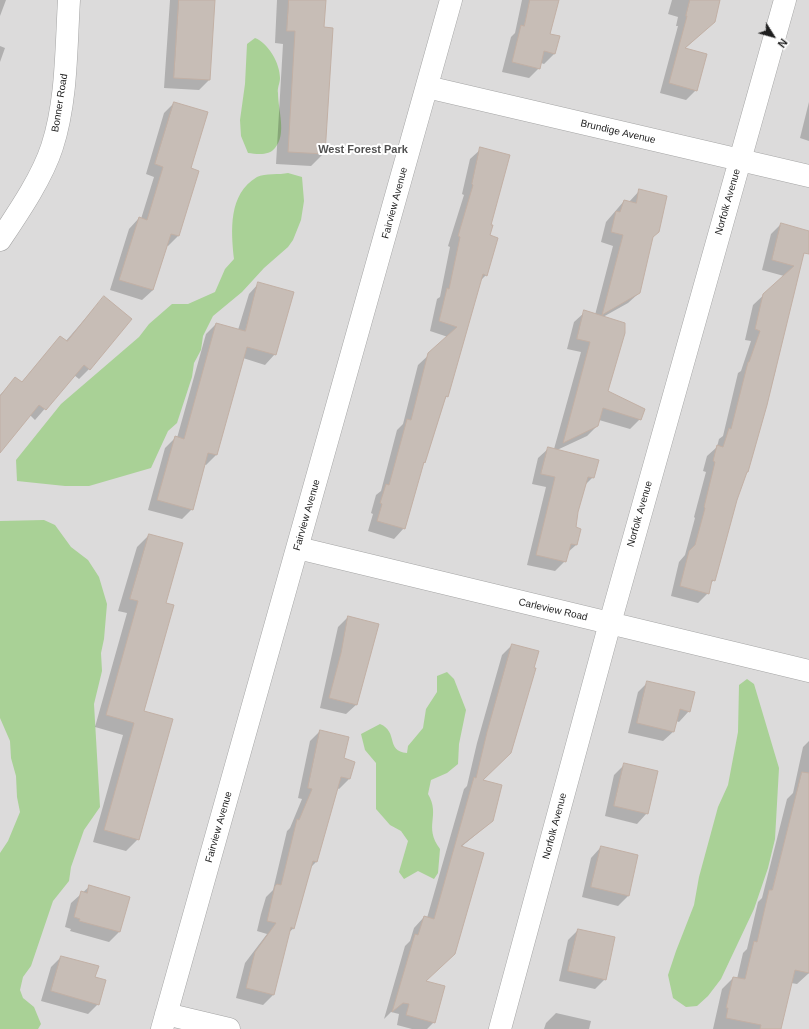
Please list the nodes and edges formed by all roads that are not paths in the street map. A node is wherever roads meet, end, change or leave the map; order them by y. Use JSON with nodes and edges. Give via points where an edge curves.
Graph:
{"nodes":[{"id":1,"x":69,"y":0,"type":"edge"},
{"id":2,"x":451,"y":0,"type":"edge"},
{"id":3,"x":785,"y":0,"type":"edge"},
{"id":4,"x":427,"y":87,"type":"junction"},
{"id":5,"x":740,"y":160,"type":"junction"},
{"id":6,"x":809,"y":176,"type":"edge"},
{"id":7,"x":0,"y":240,"type":"edge"},
{"id":8,"x":298,"y":548,"type":"junction"},
{"id":9,"x":610,"y":623,"type":"junction"},
{"id":10,"x":809,"y":671,"type":"edge"},
{"id":11,"x":164,"y":1022,"type":"edge"},
{"id":12,"x":229,"y":1029,"type":"edge"},
{"id":13,"x":500,"y":1029,"type":"edge"}],
"edges":[{"from":1,"to":7,"type":"street","name":"Bonner Road","via":[[60,114],[52,148],[34,186]]},
{"from":2,"to":4,"type":"street","name":"Fairview Avenue"},
{"from":3,"to":5,"type":"street","name":"Norfolk Avenue"},
{"from":4,"to":5,"type":"street","name":"Brundige Avenue"},
{"from":4,"to":8,"type":"street","name":"Fairview Avenue"},
{"from":5,"to":6,"type":"street","name":"Brundige Avenue"},
{"from":5,"to":9,"type":"street","name":"Norfolk Avenue"},
{"from":8,"to":9,"type":"street","name":"Carleview Road"},
{"from":8,"to":11,"type":"street","name":"Fairview Avenue"},
{"from":9,"to":10,"type":"street","name":"Carleview Road"},
{"from":9,"to":13,"type":"street","name":"Norfolk Avenue"},
{"from":11,"to":12,"type":"street"}]}
